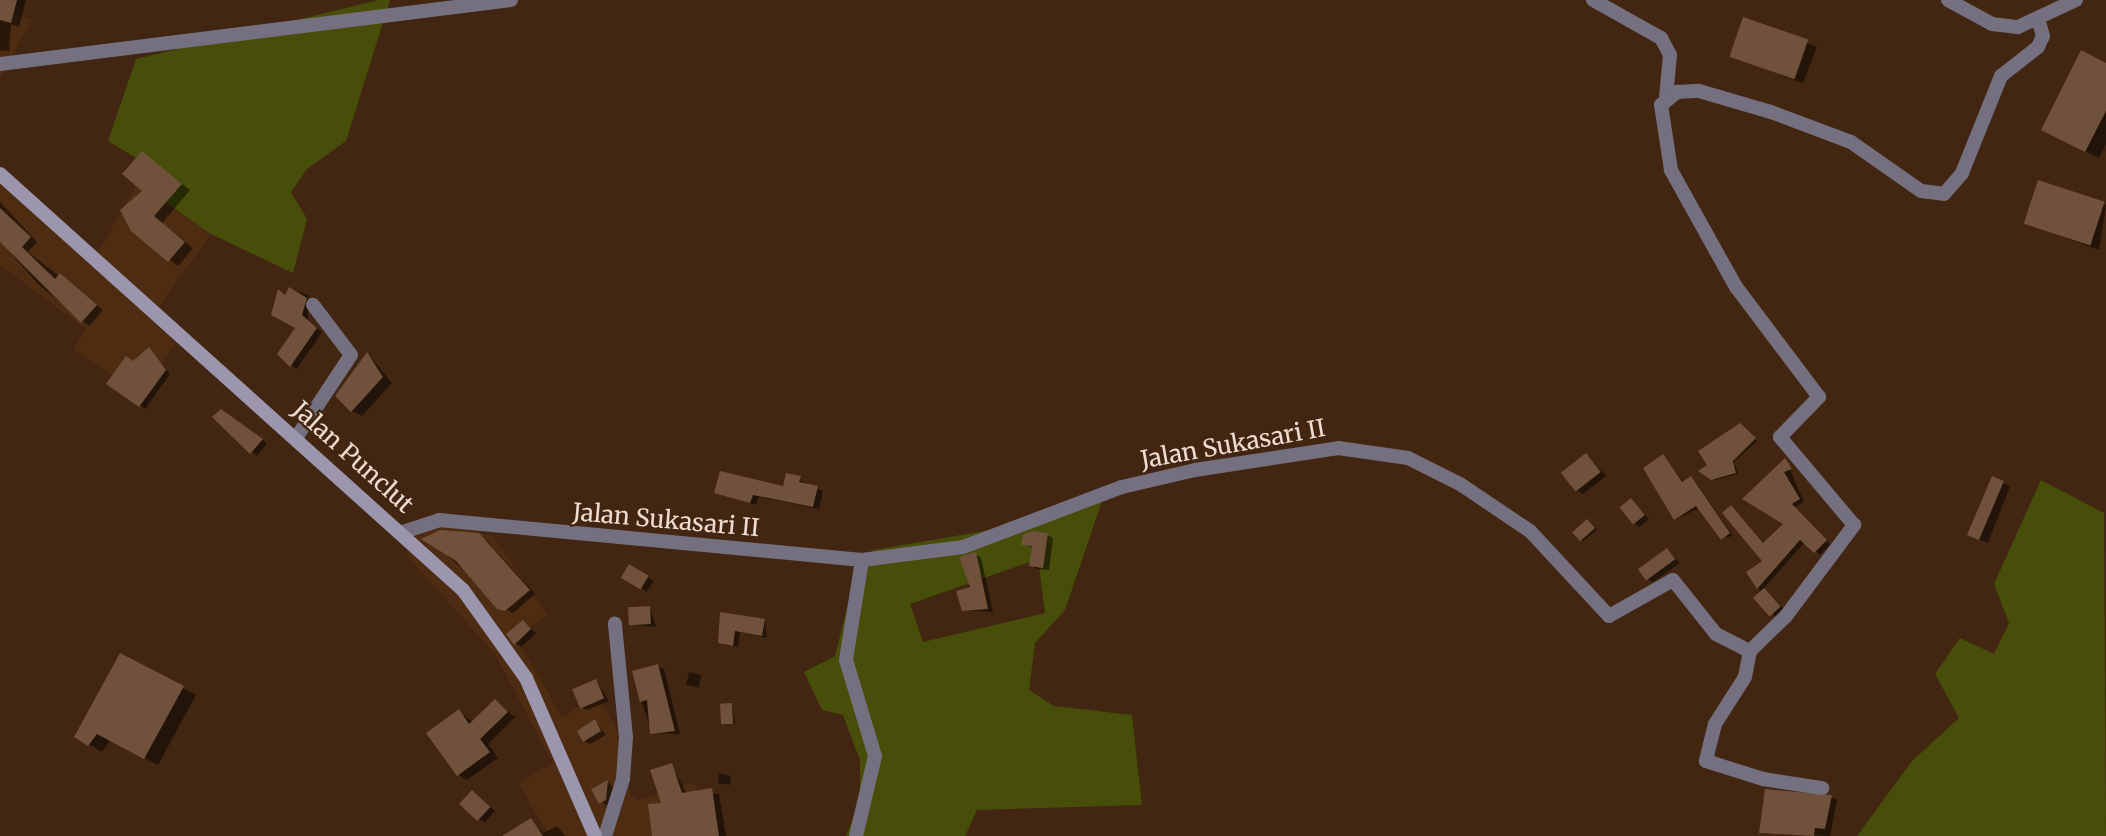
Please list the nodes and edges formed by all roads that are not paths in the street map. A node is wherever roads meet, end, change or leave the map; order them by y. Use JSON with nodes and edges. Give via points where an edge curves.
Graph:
{"nodes":[{"id":1,"x":511,"y":0,"type":"edge"},
{"id":2,"x":1593,"y":0,"type":"edge"},
{"id":3,"x":1948,"y":0,"type":"edge"},
{"id":4,"x":2076,"y":0,"type":"edge"},
{"id":5,"x":2039,"y":22,"type":"junction"},
{"id":6,"x":0,"y":64,"type":"edge"},
{"id":7,"x":1666,"y":97,"type":"junction"},
{"id":8,"x":0,"y":174,"type":"edge"},
{"id":9,"x":313,"y":305,"type":"dead end"},
{"id":10,"x":298,"y":435,"type":"junction"},
{"id":11,"x":403,"y":532,"type":"junction"},
{"id":12,"x":862,"y":560,"type":"junction"},
{"id":13,"x":615,"y":624,"type":"dead end"},
{"id":14,"x":1750,"y":651,"type":"junction"},
{"id":15,"x":1822,"y":788,"type":"dead end"},
{"id":16,"x":595,"y":836,"type":"edge"},
{"id":17,"x":605,"y":836,"type":"edge"},
{"id":18,"x":856,"y":836,"type":"edge"}],
"edges":[{"from":1,"to":6,"type":"street"},
{"from":2,"to":7,"type":"street","via":[[1661,38],[1670,55]]},
{"from":3,"to":5,"type":"street","via":[[1992,24]]},
{"from":4,"to":5,"type":"street"},
{"from":5,"to":7,"type":"street","via":[[2043,36],[2038,47],[2001,76],[1962,173],[1944,194],[1921,191],[1851,142],[1771,112],[1699,91]]},
{"from":7,"to":14,"type":"street","via":[[1660,120],[1671,170],[1735,287],[1819,397],[1780,437],[1854,525],[1786,616]]},
{"from":8,"to":10,"type":"main road","name":"Jalan Punclut","via":[[173,335]]},
{"from":9,"to":10,"type":"street","via":[[351,355]]},
{"from":10,"to":11,"type":"main road","name":"Jalan Punclut"},
{"from":11,"to":12,"type":"street","name":"Jalan Sukasari II","via":[[439,520]]},
{"from":11,"to":16,"type":"main road","name":"Jalan Punclut","via":[[463,590],[526,678]]},
{"from":12,"to":14,"type":"street","name":"Jalan Sukasari II","via":[[963,547],[1122,487],[1338,447],[1408,458],[1469,490],[1530,531],[1609,616],[1673,580],[1716,634]]},
{"from":12,"to":18,"type":"street","via":[[845,660],[875,756]]},
{"from":13,"to":17,"type":"street","via":[[626,737],[623,779]]},
{"from":14,"to":15,"type":"street","via":[[1745,677],[1714,724],[1706,761],[1763,779]]}]}
